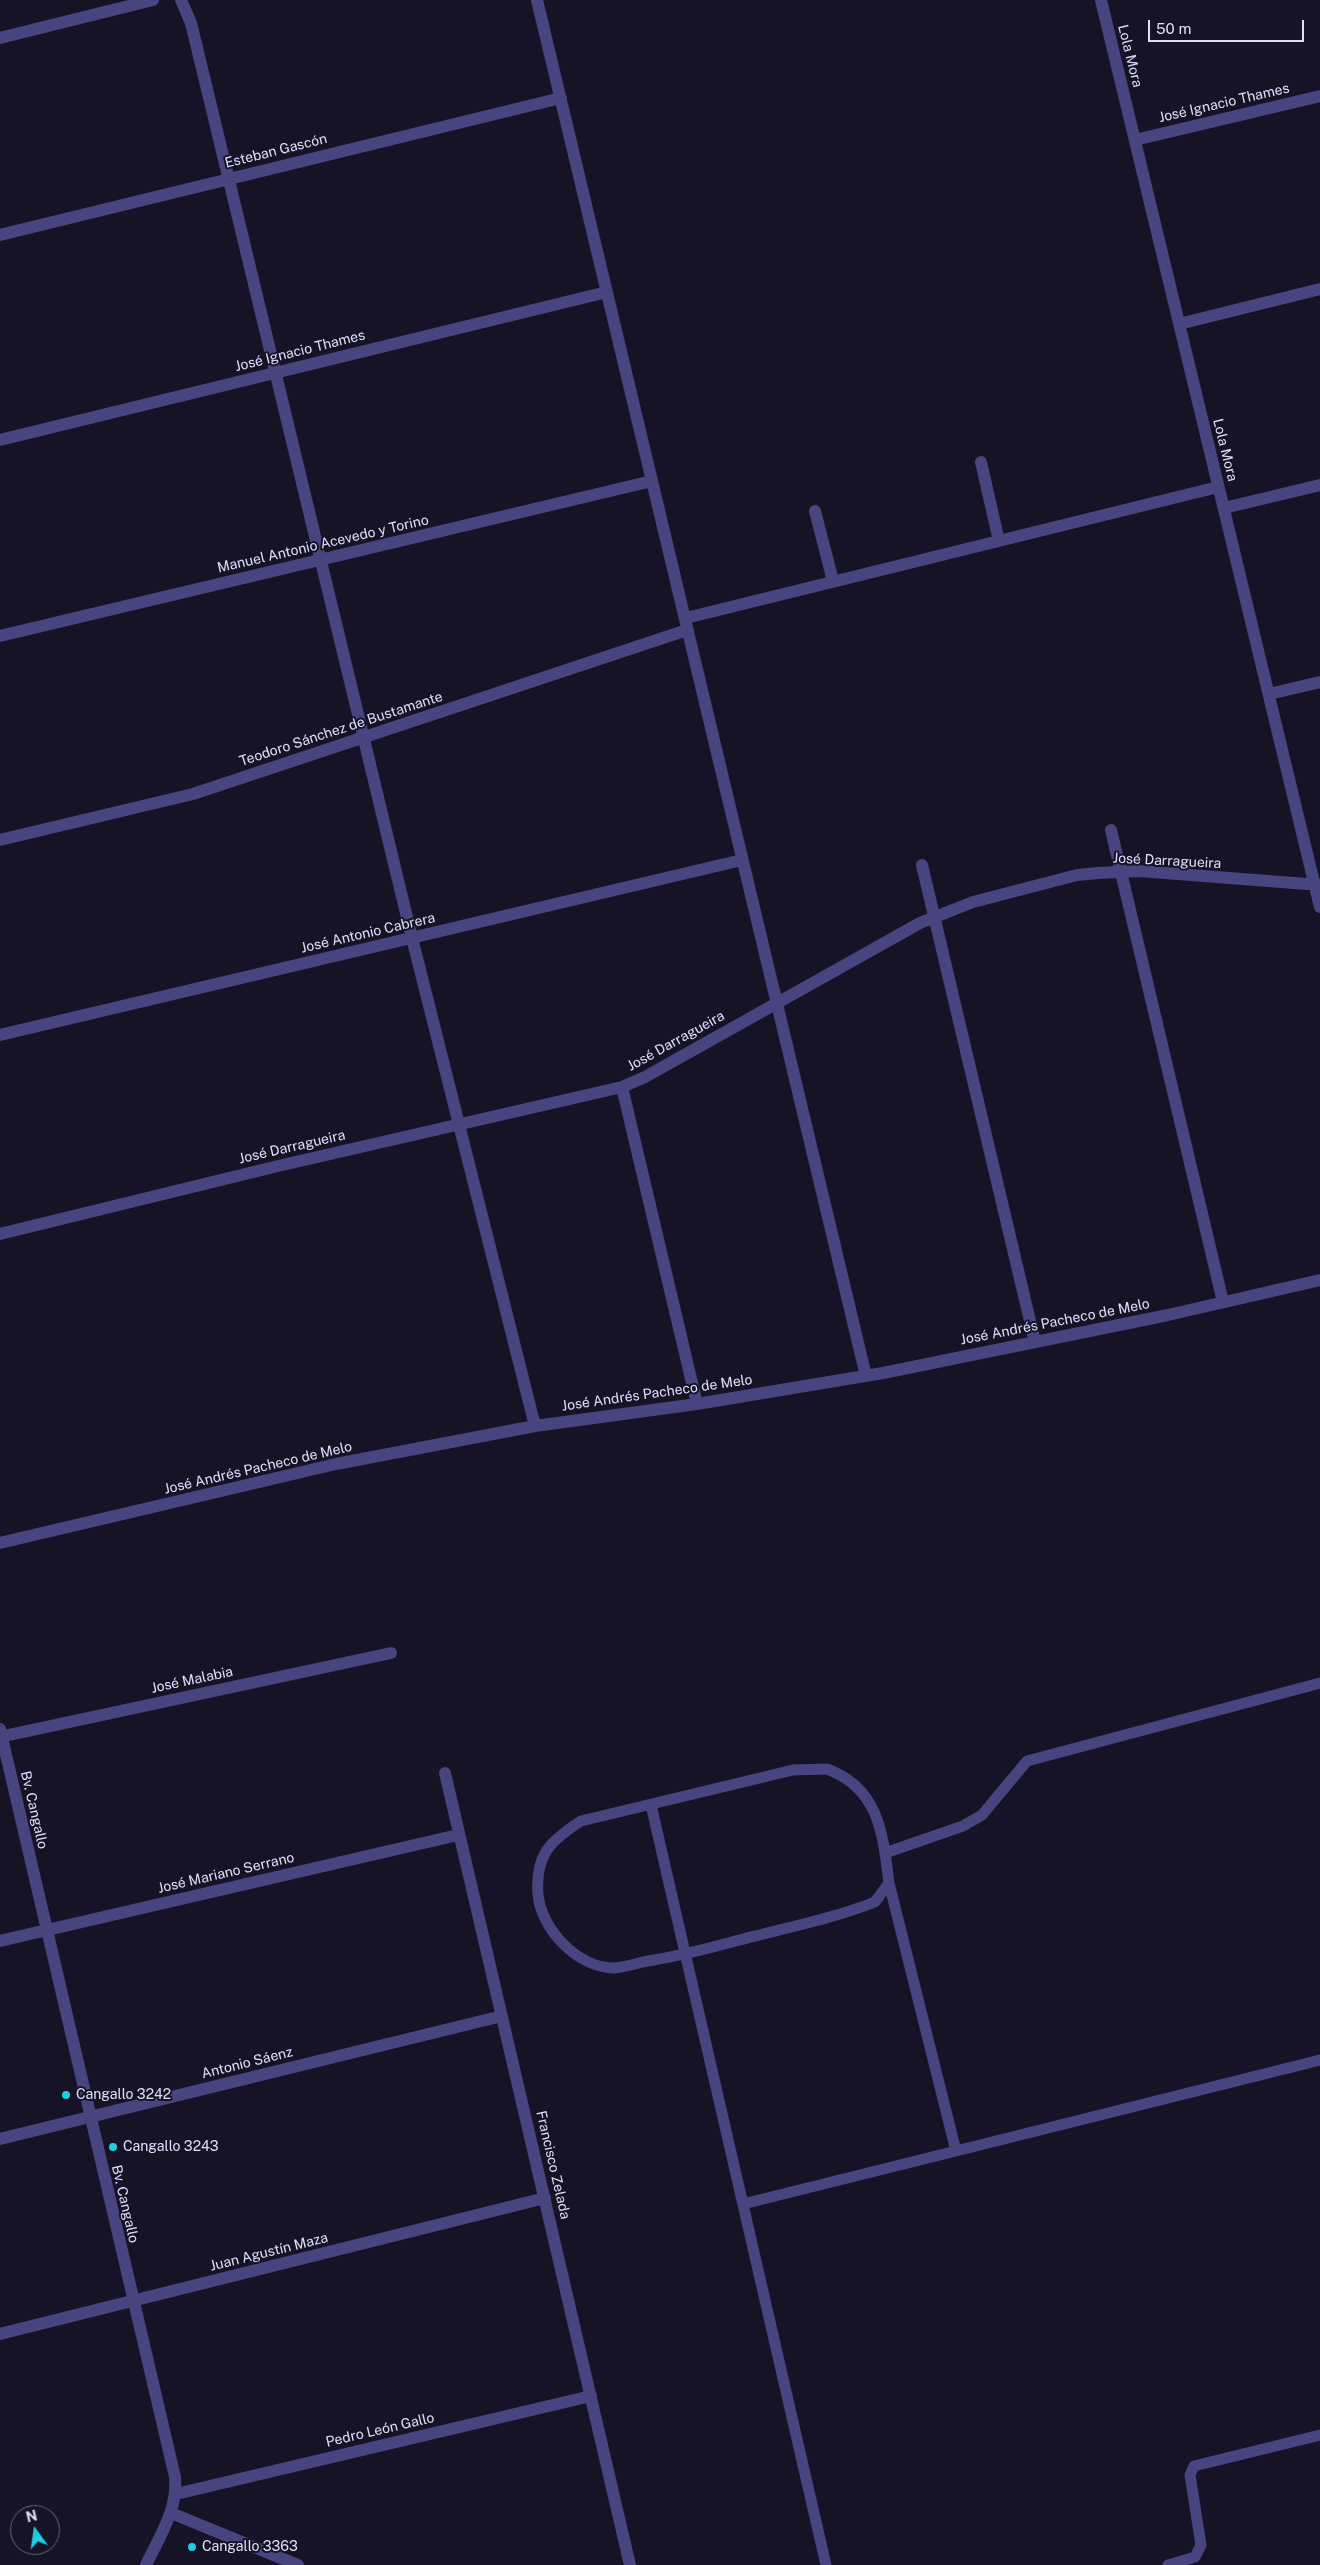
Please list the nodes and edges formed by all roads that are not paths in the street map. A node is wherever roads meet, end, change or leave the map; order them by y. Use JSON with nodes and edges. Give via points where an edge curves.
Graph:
{"nodes":[{"id":1,"x":153,"y":0,"type":"edge"},
{"id":2,"x":181,"y":0,"type":"edge"},
{"id":3,"x":537,"y":0,"type":"edge"},
{"id":4,"x":1101,"y":0,"type":"edge"},
{"id":5,"x":0,"y":38,"type":"edge"},
{"id":6,"x":1320,"y":96,"type":"edge"},
{"id":7,"x":561,"y":98,"type":"junction"},
{"id":8,"x":1135,"y":140,"type":"junction"},
{"id":9,"x":228,"y":178,"type":"junction"},
{"id":10,"x":0,"y":235,"type":"edge"},
{"id":11,"x":1320,"y":289,"type":"edge"},
{"id":12,"x":607,"y":292,"type":"junction"},
{"id":13,"x":1179,"y":324,"type":"junction"},
{"id":14,"x":276,"y":373,"type":"junction"},
{"id":15,"x":0,"y":440,"type":"edge"},
{"id":16,"x":981,"y":462,"type":"dead end"},
{"id":17,"x":652,"y":481,"type":"junction"},
{"id":18,"x":1320,"y":484,"type":"edge"},
{"id":19,"x":1218,"y":487,"type":"junction"},
{"id":20,"x":1224,"y":508,"type":"junction"},
{"id":21,"x":815,"y":511,"type":"dead end"},
{"id":22,"x":999,"y":540,"type":"junction"},
{"id":23,"x":321,"y":560,"type":"junction"},
{"id":24,"x":832,"y":581,"type":"junction"},
{"id":25,"x":686,"y":624,"type":"junction"},
{"id":26,"x":0,"y":636,"type":"edge"},
{"id":27,"x":1320,"y":682,"type":"edge"},
{"id":28,"x":1269,"y":694,"type":"junction"},
{"id":29,"x":364,"y":738,"type":"junction"},
{"id":30,"x":1111,"y":830,"type":"dead end"},
{"id":31,"x":0,"y":840,"type":"edge"},
{"id":32,"x":742,"y":860,"type":"junction"},
{"id":33,"x":922,"y":866,"type":"dead end"},
{"id":34,"x":1121,"y":872,"type":"junction"},
{"id":35,"x":1318,"y":886,"type":"edge"},
{"id":36,"x":1320,"y":907,"type":"edge"},
{"id":37,"x":934,"y":917,"type":"junction"},
{"id":38,"x":412,"y":938,"type":"junction"},
{"id":39,"x":776,"y":1002,"type":"junction"},
{"id":40,"x":0,"y":1035,"type":"edge"},
{"id":41,"x":622,"y":1087,"type":"junction"},
{"id":42,"x":459,"y":1124,"type":"junction"},
{"id":43,"x":0,"y":1234,"type":"edge"},
{"id":44,"x":1320,"y":1280,"type":"edge"},
{"id":45,"x":1223,"y":1302,"type":"junction"},
{"id":46,"x":1035,"y":1342,"type":"junction"},
{"id":47,"x":866,"y":1376,"type":"junction"},
{"id":48,"x":697,"y":1404,"type":"junction"},
{"id":49,"x":535,"y":1426,"type":"junction"},
{"id":50,"x":0,"y":1542,"type":"edge"},
{"id":51,"x":391,"y":1652,"type":"dead end"},
{"id":52,"x":1320,"y":1683,"type":"edge"},
{"id":53,"x":1,"y":1734,"type":"edge"},
{"id":54,"x":445,"y":1773,"type":"dead end"},
{"id":55,"x":651,"y":1804,"type":"junction"},
{"id":56,"x":458,"y":1835,"type":"junction"},
{"id":57,"x":885,"y":1852,"type":"junction"},
{"id":58,"x":889,"y":1883,"type":"junction"},
{"id":59,"x":45,"y":1930,"type":"junction"},
{"id":60,"x":0,"y":1941,"type":"edge"},
{"id":61,"x":684,"y":1955,"type":"junction"},
{"id":62,"x":502,"y":2016,"type":"junction"},
{"id":63,"x":1320,"y":2060,"type":"edge"},
{"id":64,"x":89,"y":2117,"type":"junction"},
{"id":65,"x":0,"y":2138,"type":"edge"},
{"id":66,"x":956,"y":2151,"type":"junction"},
{"id":67,"x":545,"y":2198,"type":"junction"},
{"id":68,"x":743,"y":2204,"type":"junction"},
{"id":69,"x":133,"y":2301,"type":"junction"},
{"id":70,"x":0,"y":2334,"type":"edge"},
{"id":71,"x":591,"y":2396,"type":"junction"},
{"id":72,"x":1320,"y":2435,"type":"edge"},
{"id":73,"x":176,"y":2494,"type":"junction"},
{"id":74,"x":171,"y":2513,"type":"junction"},
{"id":75,"x":1196,"y":2561,"type":"edge"},
{"id":76,"x":146,"y":2565,"type":"edge"},
{"id":77,"x":298,"y":2565,"type":"edge"},
{"id":78,"x":630,"y":2565,"type":"edge"},
{"id":79,"x":826,"y":2565,"type":"edge"},
{"id":80,"x":1168,"y":2565,"type":"edge"}],
"edges":[{"from":1,"to":5,"type":"street"},
{"from":2,"to":9,"type":"street","via":[[191,23]]},
{"from":3,"to":7,"type":"street"},
{"from":4,"to":8,"type":"street","name":"Lola Mora"},
{"from":6,"to":8,"type":"street","name":"José Ignacio Thames"},
{"from":7,"to":9,"type":"street","name":"Esteban Gascón"},
{"from":7,"to":12,"type":"street"},
{"from":8,"to":13,"type":"street","name":"Lola Mora"},
{"from":9,"to":10,"type":"street","name":"Esteban Gascón"},
{"from":9,"to":14,"type":"street"},
{"from":11,"to":13,"type":"street"},
{"from":12,"to":14,"type":"street","name":"José Ignacio Thames"},
{"from":12,"to":17,"type":"street"},
{"from":13,"to":19,"type":"street","name":"Lola Mora"},
{"from":14,"to":15,"type":"street","name":"José Ignacio Thames"},
{"from":14,"to":23,"type":"street"},
{"from":16,"to":22,"type":"street"},
{"from":17,"to":23,"type":"street","name":"Manuel Antonio Acevedo y Torino"},
{"from":17,"to":25,"type":"street"},
{"from":18,"to":20,"type":"street"},
{"from":19,"to":20,"type":"street","name":"Lola Mora"},
{"from":19,"to":22,"type":"street","name":"Teodoro Sánchez de Bustamante"},
{"from":20,"to":28,"type":"street","name":"Lola Mora"},
{"from":21,"to":24,"type":"street"},
{"from":22,"to":24,"type":"street","name":"Teodoro Sánchez de Bustamante"},
{"from":23,"to":26,"type":"street","name":"Manuel Antonio Acevedo y Torino"},
{"from":23,"to":29,"type":"street"},
{"from":24,"to":25,"type":"street","name":"Teodoro Sánchez de Bustamante"},
{"from":25,"to":29,"type":"street","name":"Teodoro Sánchez de Bustamante"},
{"from":25,"to":32,"type":"street"},
{"from":27,"to":28,"type":"street"},
{"from":28,"to":35,"type":"street","name":"Lola Mora"},
{"from":29,"to":31,"type":"street","name":"Teodoro Sánchez de Bustamante","via":[[194,794]]},
{"from":29,"to":38,"type":"street"},
{"from":30,"to":34,"type":"street"},
{"from":32,"to":38,"type":"street","name":"José Antonio Cabrera"},
{"from":32,"to":39,"type":"street"},
{"from":33,"to":37,"type":"street"},
{"from":34,"to":35,"type":"street","name":"José Darragueira"},
{"from":34,"to":37,"type":"street","name":"José Darragueira","via":[[1077,875],[973,902]]},
{"from":34,"to":45,"type":"street"},
{"from":35,"to":36,"type":"street","name":"Lola Mora"},
{"from":37,"to":39,"type":"street","name":"José Darragueira"},
{"from":37,"to":46,"type":"street"},
{"from":38,"to":40,"type":"street","name":"José Antonio Cabrera"},
{"from":38,"to":42,"type":"street"},
{"from":39,"to":41,"type":"street","name":"José Darragueira"},
{"from":39,"to":47,"type":"street"},
{"from":41,"to":42,"type":"street","name":"José Darragueira"},
{"from":41,"to":48,"type":"street"},
{"from":42,"to":43,"type":"street","name":"José Darragueira"},
{"from":42,"to":49,"type":"street"},
{"from":44,"to":45,"type":"street","name":"José Andrés Pacheco de Melo"},
{"from":45,"to":46,"type":"street","name":"José Andrés Pacheco de Melo"},
{"from":46,"to":47,"type":"street","name":"José Andrés Pacheco de Melo"},
{"from":47,"to":48,"type":"street","name":"José Andrés Pacheco de Melo"},
{"from":48,"to":49,"type":"street","name":"José Andrés Pacheco de Melo"},
{"from":49,"to":50,"type":"street","name":"José Andrés Pacheco de Melo","via":[[336,1464]]},
{"from":51,"to":53,"type":"street","name":"José Malabia"},
{"from":52,"to":57,"type":"lane","via":[[1027,1761],[982,1815],[963,1826]]},
{"from":53,"to":59,"type":"street","name":"Bv. Cangallo"},
{"from":54,"to":56,"type":"street","name":"Francisco Zelada"},
{"from":55,"to":57,"type":"lane","via":[[793,1770],[827,1769],[860,1787],[876,1817]]},
{"from":55,"to":61,"type":"lane"},
{"from":55,"to":61,"type":"lane","via":[[581,1822],[559,1835],[546,1851],[537,1873],[539,1897],[549,1926],[566,1947],[590,1963],[614,1968]]},
{"from":56,"to":59,"type":"street","name":"José Mariano Serrano"},
{"from":56,"to":62,"type":"street","name":"Francisco Zelada"},
{"from":57,"to":58,"type":"lane"},
{"from":58,"to":61,"type":"lane","via":[[875,1902],[859,1909]]},
{"from":58,"to":66,"type":"lane"},
{"from":59,"to":60,"type":"street","name":"José Mariano Serrano"},
{"from":59,"to":64,"type":"street","name":"Bv. Cangallo"},
{"from":61,"to":68,"type":"lane"},
{"from":62,"to":64,"type":"street","name":"Antonio Sáenz"},
{"from":62,"to":67,"type":"street","name":"Francisco Zelada"},
{"from":63,"to":66,"type":"lane"},
{"from":64,"to":65,"type":"street","name":"Antonio Sáenz"},
{"from":64,"to":69,"type":"street","name":"Bv. Cangallo"},
{"from":66,"to":68,"type":"lane"},
{"from":67,"to":69,"type":"street","name":"Juan Agustín Maza"},
{"from":67,"to":71,"type":"street","name":"Francisco Zelada"},
{"from":68,"to":79,"type":"lane"},
{"from":69,"to":70,"type":"street","name":"Juan Agustín Maza"},
{"from":69,"to":73,"type":"street","name":"Bv. Cangallo","via":[[175,2477]]},
{"from":71,"to":73,"type":"street","name":"Pedro León Gallo"},
{"from":71,"to":78,"type":"street","name":"Francisco Zelada"},
{"from":72,"to":75,"type":"lane","via":[[1194,2466],[1190,2475],[1200,2544]]},
{"from":73,"to":74,"type":"street","name":"Bv. Cangallo"},
{"from":74,"to":76,"type":"street","name":"Bv. Cangallo"},
{"from":74,"to":77,"type":"street"},
{"from":75,"to":80,"type":"lane"}]}
